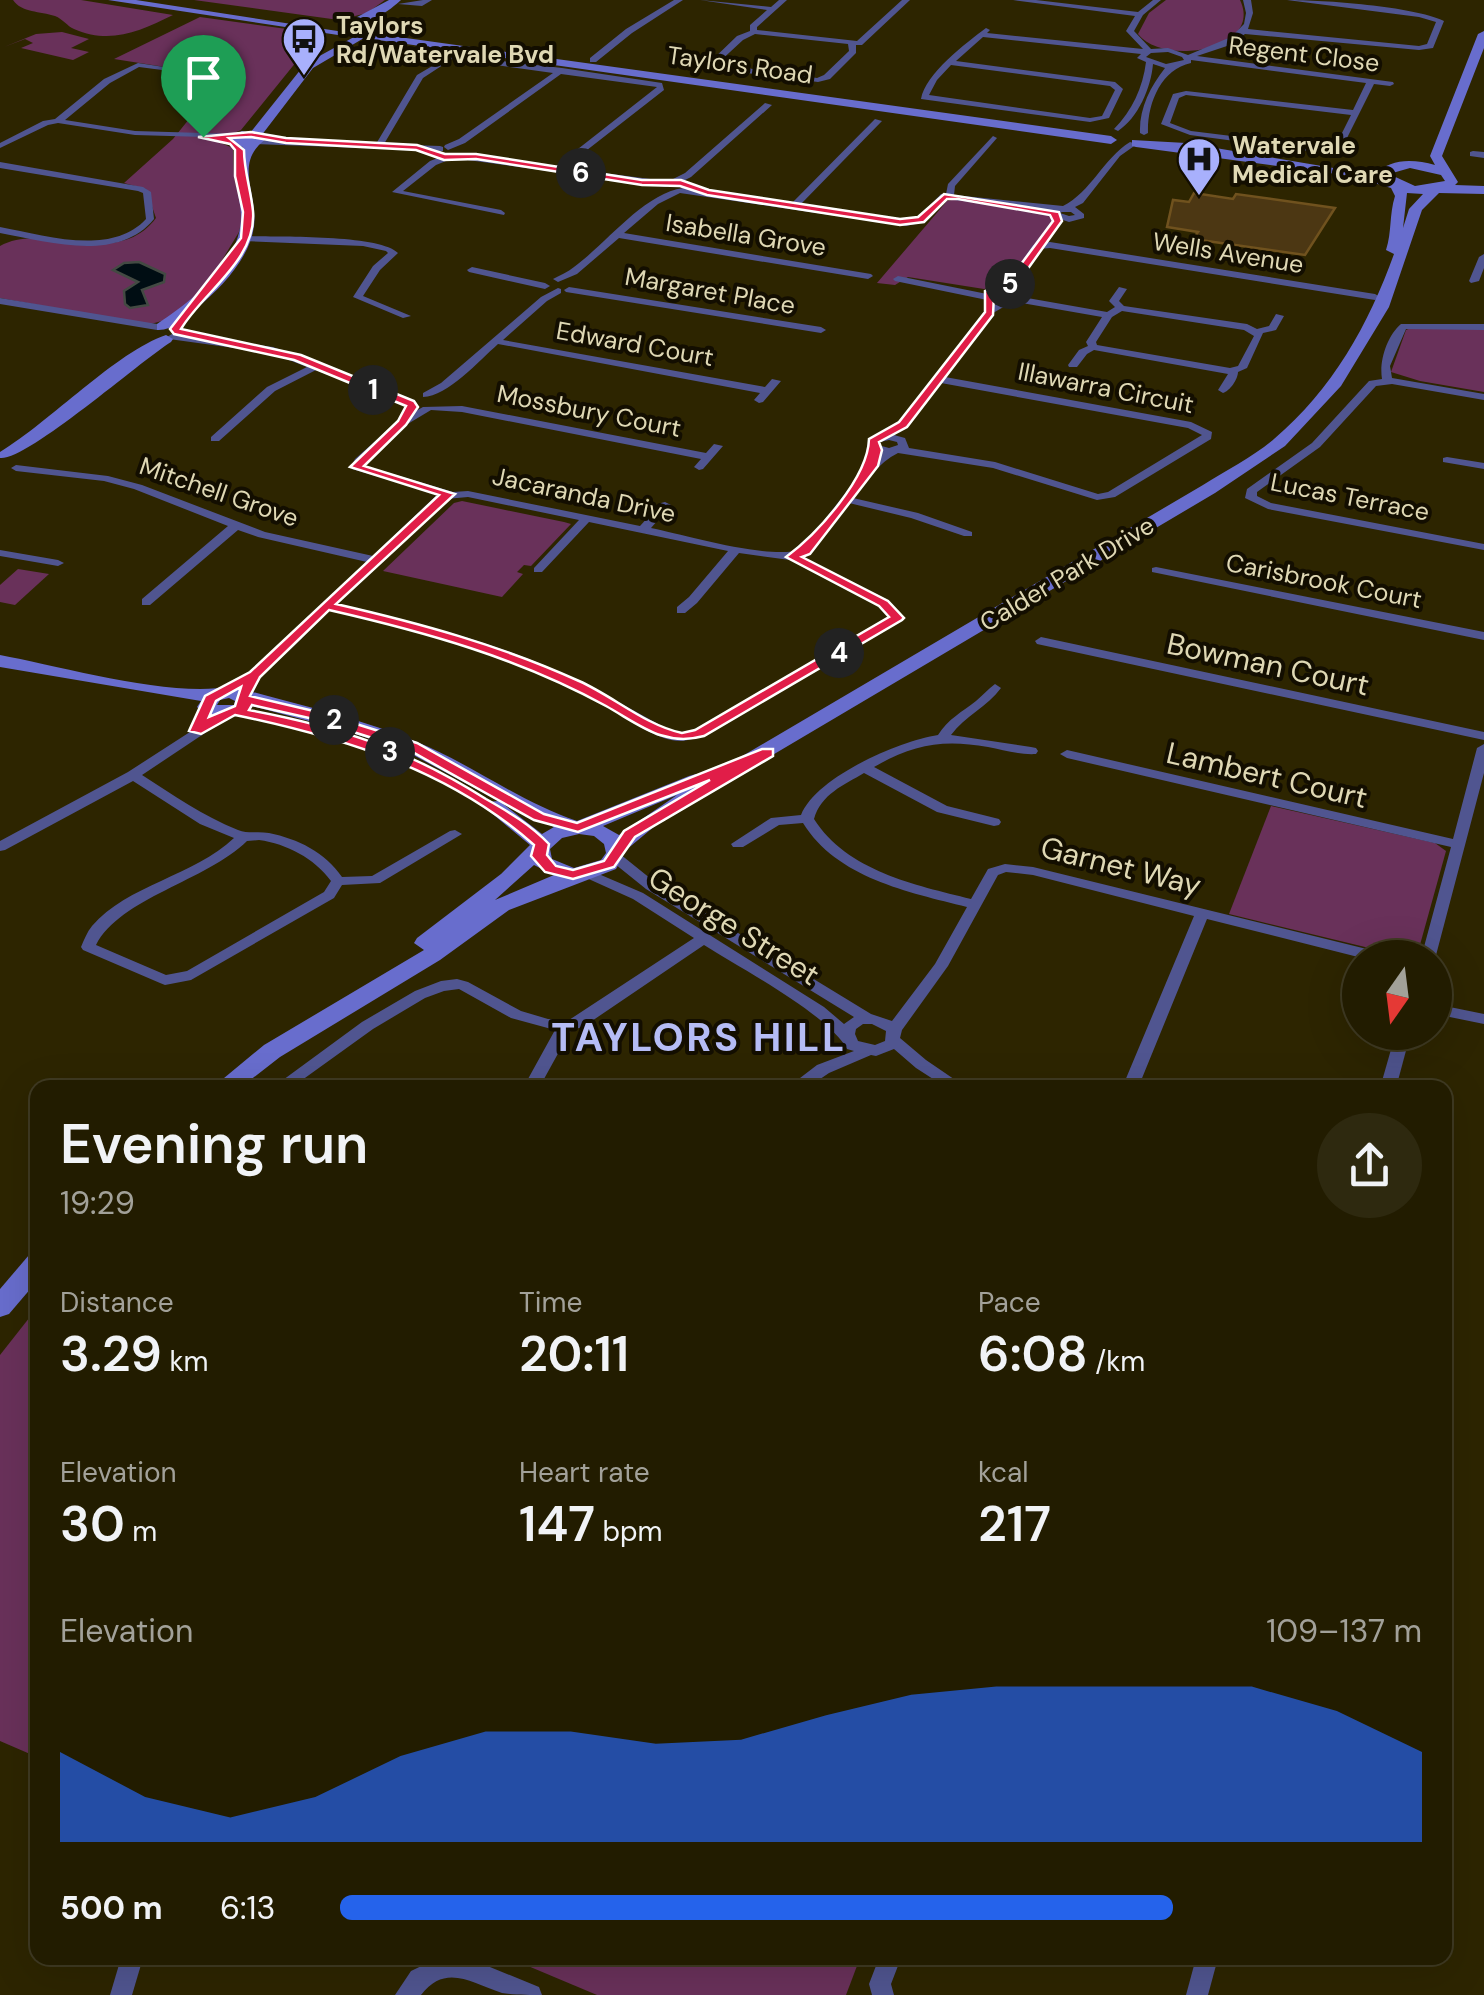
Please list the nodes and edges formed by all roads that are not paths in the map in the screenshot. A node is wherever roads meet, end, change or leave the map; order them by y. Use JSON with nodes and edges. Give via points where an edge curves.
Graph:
{"nodes":[{"id":1,"x":113,"y":0,"type":"edge"},
{"id":2,"x":158,"y":0,"type":"edge"},
{"id":3,"x":679,"y":0,"type":"edge"},
{"id":4,"x":696,"y":0,"type":"edge"},
{"id":5,"x":705,"y":0,"type":"edge"},
{"id":6,"x":783,"y":0,"type":"edge"},
{"id":7,"x":906,"y":0,"type":"edge"},
{"id":8,"x":1017,"y":0,"type":"edge"},
{"id":9,"x":1157,"y":0,"type":"edge"},
{"id":10,"x":1247,"y":0,"type":"edge"},
{"id":11,"x":1291,"y":0,"type":"edge"},
{"id":12,"x":402,"y":1,"type":"edge"},
{"id":13,"x":174,"y":2,"type":"edge"},
{"id":14,"x":425,"y":2,"type":"edge"},
{"id":15,"x":667,"y":3,"type":"edge"},
{"id":16,"x":773,"y":8,"type":"junction"},
{"id":17,"x":189,"y":10,"type":"junction"},
{"id":18,"x":1138,"y":17,"type":"junction"},
{"id":19,"x":644,"y":24,"type":"junction"},
{"id":20,"x":377,"y":26,"type":"junction"},
{"id":21,"x":344,"y":28,"type":"junction"},
{"id":22,"x":1243,"y":29,"type":"junction"},
{"id":23,"x":754,"y":32,"type":"junction"},
{"id":24,"x":1484,"y":34,"type":"edge"},
{"id":25,"x":362,"y":35,"type":"junction"},
{"id":26,"x":852,"y":44,"type":"junction"},
{"id":27,"x":1146,"y":56,"type":"junction"},
{"id":28,"x":1187,"y":59,"type":"junction"},
{"id":29,"x":592,"y":60,"type":"junction"},
{"id":30,"x":951,"y":63,"type":"junction"},
{"id":31,"x":1172,"y":66,"type":"junction"},
{"id":32,"x":614,"y":67,"type":"junction"},
{"id":33,"x":562,"y":70,"type":"junction"},
{"id":34,"x":193,"y":72,"type":"dead end"},
{"id":35,"x":1366,"y":82,"type":"junction"},
{"id":36,"x":1390,"y":84,"type":"dead end"},
{"id":37,"x":768,"y":105,"type":"dead end"},
{"id":38,"x":1357,"y":110,"type":"junction"},
{"id":39,"x":58,"y":121,"type":"junction"},
{"id":40,"x":878,"y":121,"type":"dead end"},
{"id":41,"x":1449,"y":122,"type":"junction"},
{"id":42,"x":993,"y":138,"type":"dead end"},
{"id":43,"x":1140,"y":138,"type":"junction"},
{"id":44,"x":235,"y":139,"type":"junction"},
{"id":45,"x":255,"y":139,"type":"junction"},
{"id":46,"x":1115,"y":139,"type":"junction"},
{"id":47,"x":380,"y":144,"type":"junction"},
{"id":48,"x":0,"y":146,"type":"edge"},
{"id":49,"x":448,"y":152,"type":"junction"},
{"id":50,"x":1473,"y":154,"type":"dead end"},
{"id":51,"x":1484,"y":155,"type":"edge"},
{"id":52,"x":242,"y":157,"type":"junction"},
{"id":53,"x":0,"y":165,"type":"edge"},
{"id":54,"x":1392,"y":166,"type":"junction"},
{"id":55,"x":557,"y":169,"type":"junction"},
{"id":56,"x":1444,"y":172,"type":"junction"},
{"id":57,"x":1484,"y":181,"type":"edge"},
{"id":58,"x":1392,"y":184,"type":"junction"},
{"id":59,"x":676,"y":186,"type":"junction"},
{"id":60,"x":1438,"y":189,"type":"junction"},
{"id":61,"x":1484,"y":190,"type":"edge"},
{"id":62,"x":950,"y":196,"type":"junction"},
{"id":63,"x":794,"y":206,"type":"junction"},
{"id":64,"x":492,"y":220,"type":"dead end"},
{"id":65,"x":0,"y":230,"type":"edge"},
{"id":66,"x":14,"y":232,"type":"junction"},
{"id":67,"x":618,"y":234,"type":"junction"},
{"id":68,"x":246,"y":238,"type":"junction"},
{"id":69,"x":0,"y":241,"type":"edge"},
{"id":70,"x":1400,"y":248,"type":"junction"},
{"id":71,"x":1484,"y":256,"type":"edge"},
{"id":72,"x":472,"y":270,"type":"dead end"},
{"id":73,"x":869,"y":276,"type":"dead end"},
{"id":74,"x":898,"y":279,"type":"dead end"},
{"id":75,"x":1474,"y":281,"type":"dead end"},
{"id":76,"x":559,"y":286,"type":"junction"},
{"id":77,"x":1122,"y":290,"type":"dead end"},
{"id":78,"x":1000,"y":296,"type":"junction"},
{"id":79,"x":1381,"y":298,"type":"junction"},
{"id":80,"x":0,"y":301,"type":"edge"},
{"id":81,"x":1120,"y":308,"type":"junction"},
{"id":82,"x":1108,"y":315,"type":"junction"},
{"id":83,"x":406,"y":316,"type":"dead end"},
{"id":84,"x":1278,"y":316,"type":"dead end"},
{"id":85,"x":1484,"y":327,"type":"edge"},
{"id":86,"x":822,"y":330,"type":"dead end"},
{"id":87,"x":165,"y":331,"type":"junction"},
{"id":88,"x":1257,"y":332,"type":"junction"},
{"id":89,"x":496,"y":341,"type":"junction"},
{"id":90,"x":1093,"y":348,"type":"junction"},
{"id":91,"x":318,"y":365,"type":"junction"},
{"id":92,"x":1074,"y":365,"type":"dead end"},
{"id":93,"x":1233,"y":370,"type":"junction"},
{"id":94,"x":937,"y":379,"type":"junction"},
{"id":95,"x":1386,"y":381,"type":"junction"},
{"id":96,"x":1223,"y":390,"type":"dead end"},
{"id":97,"x":768,"y":391,"type":"dead end"},
{"id":98,"x":1484,"y":397,"type":"edge"},
{"id":99,"x":426,"y":402,"type":"junction"},
{"id":100,"x":903,"y":424,"type":"junction"},
{"id":101,"x":884,"y":437,"type":"junction"},
{"id":102,"x":215,"y":438,"type":"dead end"},
{"id":103,"x":718,"y":446,"type":"dead end"},
{"id":104,"x":898,"y":447,"type":"junction"},
{"id":105,"x":876,"y":450,"type":"junction"},
{"id":106,"x":708,"y":456,"type":"junction"},
{"id":107,"x":1448,"y":460,"type":"dead end"},
{"id":108,"x":9,"y":464,"type":"edge"},
{"id":109,"x":872,"y":466,"type":"junction"},
{"id":110,"x":1484,"y":466,"type":"edge"},
{"id":111,"x":699,"y":467,"type":"dead end"},
{"id":112,"x":449,"y":494,"type":"junction"},
{"id":113,"x":846,"y":499,"type":"junction"},
{"id":114,"x":665,"y":505,"type":"dead end"},
{"id":115,"x":588,"y":518,"type":"junction"},
{"id":116,"x":235,"y":526,"type":"junction"},
{"id":117,"x":643,"y":530,"type":"junction"},
{"id":118,"x":968,"y":534,"type":"dead end"},
{"id":119,"x":1484,"y":547,"type":"edge"},
{"id":120,"x":736,"y":549,"type":"junction"},
{"id":121,"x":0,"y":553,"type":"edge"},
{"id":122,"x":792,"y":557,"type":"junction"},
{"id":123,"x":375,"y":560,"type":"junction"},
{"id":124,"x":58,"y":562,"type":"dead end"},
{"id":125,"x":538,"y":570,"type":"dead end"},
{"id":126,"x":1156,"y":570,"type":"dead end"},
{"id":127,"x":146,"y":602,"type":"dead end"},
{"id":128,"x":327,"y":606,"type":"junction"},
{"id":129,"x":680,"y":610,"type":"dead end"},
{"id":130,"x":1484,"y":636,"type":"edge"},
{"id":131,"x":1041,"y":641,"type":"dead end"},
{"id":132,"x":0,"y":661,"type":"edge"},
{"id":133,"x":995,"y":688,"type":"dead end"},
{"id":134,"x":225,"y":703,"type":"junction"},
{"id":135,"x":944,"y":736,"type":"junction"},
{"id":136,"x":1484,"y":736,"type":"edge"},
{"id":137,"x":1484,"y":748,"type":"edge"},
{"id":138,"x":1031,"y":751,"type":"dead end"},
{"id":139,"x":768,"y":752,"type":"junction"},
{"id":140,"x":1068,"y":754,"type":"dead end"},
{"id":141,"x":863,"y":767,"type":"junction"},
{"id":142,"x":133,"y":775,"type":"junction"},
{"id":143,"x":807,"y":819,"type":"junction"},
{"id":144,"x":994,"y":822,"type":"dead end"},
{"id":145,"x":578,"y":828,"type":"junction"},
{"id":146,"x":454,"y":834,"type":"dead end"},
{"id":147,"x":243,"y":837,"type":"junction"},
{"id":148,"x":738,"y":844,"type":"dead end"},
{"id":149,"x":1456,"y":844,"type":"junction"},
{"id":150,"x":0,"y":846,"type":"edge"},
{"id":151,"x":540,"y":846,"type":"junction"},
{"id":152,"x":616,"y":853,"type":"junction"},
{"id":153,"x":580,"y":874,"type":"junction"},
{"id":154,"x":338,"y":881,"type":"junction"},
{"id":155,"x":974,"y":904,"type":"junction"},
{"id":156,"x":1202,"y":914,"type":"junction"},
{"id":157,"x":704,"y":938,"type":"junction"},
{"id":158,"x":1432,"y":940,"type":"edge"},
{"id":159,"x":1342,"y":948,"type":"edge"},
{"id":160,"x":364,"y":993,"type":"junction"},
{"id":161,"x":915,"y":1000,"type":"junction"},
{"id":162,"x":1452,"y":1013,"type":"edge"},
{"id":163,"x":871,"y":1018,"type":"junction"},
{"id":164,"x":1484,"y":1020,"type":"edge"},
{"id":165,"x":564,"y":1028,"type":"junction"},
{"id":166,"x":847,"y":1037,"type":"junction"},
{"id":167,"x":885,"y":1042,"type":"junction"},
{"id":168,"x":1399,"y":1050,"type":"edge"},
{"id":169,"x":824,"y":1069,"type":"junction"},
{"id":170,"x":234,"y":1080,"type":"edge"},
{"id":171,"x":291,"y":1080,"type":"edge"},
{"id":172,"x":536,"y":1080,"type":"edge"},
{"id":173,"x":808,"y":1080,"type":"edge"},
{"id":174,"x":946,"y":1080,"type":"edge"},
{"id":175,"x":1133,"y":1080,"type":"edge"},
{"id":176,"x":1390,"y":1080,"type":"edge"},
{"id":177,"x":30,"y":1271,"type":"edge"},
{"id":178,"x":0,"y":1306,"type":"edge"},
{"id":179,"x":130,"y":1965,"type":"edge"},
{"id":180,"x":423,"y":1965,"type":"edge"},
{"id":181,"x":453,"y":1965,"type":"edge"},
{"id":182,"x":887,"y":1965,"type":"edge"},
{"id":183,"x":1205,"y":1965,"type":"edge"},
{"id":184,"x":121,"y":1995,"type":"edge"},
{"id":185,"x":406,"y":1995,"type":"edge"},
{"id":186,"x":531,"y":1995,"type":"edge"},
{"id":187,"x":883,"y":1995,"type":"edge"},
{"id":188,"x":1197,"y":1995,"type":"edge"}],
"edges":[{"from":1,"to":17,"type":"street"},
{"from":2,"to":13,"type":"street"},
{"from":3,"to":15,"type":"street"},
{"from":4,"to":5,"type":"street"},
{"from":5,"to":16,"type":"street"},
{"from":6,"to":16,"type":"street"},
{"from":7,"to":26,"type":"street"},
{"from":8,"to":18,"type":"street"},
{"from":9,"to":18,"type":"street"},
{"from":10,"to":22,"type":"street"},
{"from":11,"to":22,"type":"street","via":[[1440,21],[1424,48]]},
{"from":12,"to":14,"type":"street"},
{"from":12,"to":20,"type":"street"},
{"from":12,"to":21,"type":"street"},
{"from":13,"to":17,"type":"street"},
{"from":13,"to":21,"type":"street"},
{"from":15,"to":19,"type":"street"},
{"from":16,"to":23,"type":"street","via":[[752,26]]},
{"from":17,"to":21,"type":"street"},
{"from":18,"to":27,"type":"street","via":[[1131,34]]},
{"from":19,"to":29,"type":"street"},
{"from":19,"to":32,"type":"street","via":[[607,56]]},
{"from":20,"to":21,"type":"street","name":"Taylors Road"},
{"from":20,"to":25,"type":"street"},
{"from":20,"to":29,"type":"street","name":"Taylors Road"},
{"from":21,"to":25,"type":"street","name":"Taylors Road"},
{"from":21,"to":44,"type":"street","via":[[296,65]]},
{"from":22,"to":28,"type":"street","via":[[1228,45]]},
{"from":23,"to":26,"type":"street"},
{"from":23,"to":26,"type":"street","via":[[711,66],[821,80],[852,52]]},
{"from":24,"to":41,"type":"street"},
{"from":25,"to":32,"type":"street","name":"Taylors Road"},
{"from":25,"to":45,"type":"street","via":[[308,66]]},
{"from":27,"to":28,"type":"street","via":[[1168,50]]},
{"from":27,"to":30,"type":"street","via":[[984,33]]},
{"from":27,"to":31,"type":"street"},
{"from":27,"to":46,"type":"street","via":[[1150,71]]},
{"from":28,"to":31,"type":"street"},
{"from":28,"to":35,"type":"street","name":"Regent Close"},
{"from":29,"to":32,"type":"street","name":"Taylors Road"},
{"from":30,"to":30,"type":"street","via":[[924,97],[1090,120],[1105,118],[1119,93],[1112,84]]},
{"from":31,"to":43,"type":"street","via":[[1157,81]]},
{"from":32,"to":46,"type":"street","name":"Taylors Road"},
{"from":33,"to":47,"type":"street","via":[[445,59],[420,77]]},
{"from":33,"to":49,"type":"street"},
{"from":33,"to":55,"type":"street","via":[[661,88]]},
{"from":34,"to":39,"type":"street","via":[[138,65]]},
{"from":35,"to":36,"type":"street","name":"Regent Close"},
{"from":35,"to":38,"type":"street"},
{"from":37,"to":59,"type":"street"},
{"from":38,"to":38,"type":"street","via":[[1339,146],[1327,152],[1165,124],[1176,96],[1186,93]]},
{"from":39,"to":44,"type":"street"},
{"from":39,"to":48,"type":"street"},
{"from":40,"to":63,"type":"street"},
{"from":41,"to":54,"type":"street"},
{"from":41,"to":56,"type":"street","via":[[1436,156]]},
{"from":42,"to":62,"type":"street","via":[[951,186]]},
{"from":43,"to":46,"type":"street","name":"Taylors Road"},
{"from":43,"to":46,"type":"street"},
{"from":43,"to":54,"type":"street"},
{"from":43,"to":58,"type":"street"},
{"from":44,"to":45,"type":"street"},
{"from":44,"to":52,"type":"street"},
{"from":45,"to":47,"type":"street"},
{"from":45,"to":52,"type":"street"},
{"from":46,"to":62,"type":"street","via":[[1080,206],[1061,213]]},
{"from":47,"to":49,"type":"street"},
{"from":49,"to":55,"type":"street"},
{"from":49,"to":64,"type":"street","via":[[396,192],[505,210]]},
{"from":50,"to":51,"type":"street"},
{"from":52,"to":68,"type":"street"},
{"from":53,"to":66,"type":"street","via":[[147,192],[150,219],[127,236],[72,242]]},
{"from":54,"to":56,"type":"street"},
{"from":54,"to":58,"type":"street","name":"Calder Park Drive","via":[[1381,174]]},
{"from":55,"to":59,"type":"street"},
{"from":56,"to":57,"type":"street"},
{"from":56,"to":60,"type":"street","name":"Calder Park Drive","via":[[1452,182]]},
{"from":58,"to":60,"type":"street"},
{"from":58,"to":70,"type":"street","name":"Calder Park Drive","via":[[1402,196],[1394,217]]},
{"from":59,"to":63,"type":"street"},
{"from":59,"to":67,"type":"street"},
{"from":60,"to":61,"type":"street"},
{"from":60,"to":70,"type":"street","name":"Calder Park Drive","via":[[1416,209]]},
{"from":62,"to":63,"type":"street","via":[[912,222]]},
{"from":65,"to":66,"type":"street"},
{"from":66,"to":69,"type":"street"},
{"from":67,"to":73,"type":"street","name":"Isabella Grove"},
{"from":67,"to":76,"type":"street"},
{"from":68,"to":83,"type":"street","via":[[390,249],[393,254],[358,296]]},
{"from":68,"to":87,"type":"street","via":[[204,296]]},
{"from":70,"to":79,"type":"street","name":"Calder Park Drive"},
{"from":71,"to":75,"type":"street"},
{"from":72,"to":76,"type":"street","name":"Margaret Place"},
{"from":74,"to":78,"type":"street"},
{"from":76,"to":86,"type":"street","name":"Margaret Place"},
{"from":76,"to":89,"type":"street"},
{"from":77,"to":81,"type":"street","via":[[1114,301]]},
{"from":78,"to":79,"type":"street","name":"Wells Avenue","via":[[1047,246]]},
{"from":78,"to":82,"type":"street"},
{"from":78,"to":94,"type":"street"},
{"from":79,"to":139,"type":"street","name":"Calder Park Drive","via":[[1345,370],[1302,421],[1248,465]]},
{"from":80,"to":87,"type":"street"},
{"from":81,"to":82,"type":"street"},
{"from":81,"to":88,"type":"street"},
{"from":82,"to":90,"type":"street"},
{"from":84,"to":88,"type":"street","via":[[1273,328]]},
{"from":85,"to":95,"type":"street","via":[[1404,326],[1384,366]]},
{"from":87,"to":91,"type":"street"},
{"from":87,"to":108,"type":"street"},
{"from":88,"to":93,"type":"street","via":[[1242,368]]},
{"from":89,"to":97,"type":"street","name":"Edward Court"},
{"from":89,"to":99,"type":"street"},
{"from":90,"to":92,"type":"street"},
{"from":90,"to":93,"type":"street"},
{"from":91,"to":99,"type":"street"},
{"from":91,"to":102,"type":"street","via":[[271,389]]},
{"from":93,"to":96,"type":"street"},
{"from":94,"to":100,"type":"street"},
{"from":94,"to":104,"type":"street","name":"Illawarra Circuit","via":[[1191,425],[1208,434],[1097,497],[996,465]]},
{"from":95,"to":98,"type":"street"},
{"from":95,"to":119,"type":"street","name":"Lucas Terrace","via":[[1373,382],[1336,426],[1251,491],[1251,498]]},
{"from":99,"to":106,"type":"street","name":"Mossbury Court"},
{"from":99,"to":112,"type":"street","via":[[356,467]]},
{"from":100,"to":101,"type":"street"},
{"from":100,"to":104,"type":"street"},
{"from":101,"to":104,"type":"street"},
{"from":101,"to":105,"type":"street","via":[[872,443]]},
{"from":103,"to":106,"type":"street","name":"Mossbury Court"},
{"from":104,"to":105,"type":"street"},
{"from":104,"to":109,"type":"street"},
{"from":105,"to":109,"type":"street"},
{"from":106,"to":111,"type":"street","name":"Mossbury Court"},
{"from":107,"to":110,"type":"street"},
{"from":108,"to":116,"type":"street","name":"Mitchell Grove","via":[[138,487]]},
{"from":109,"to":113,"type":"street"},
{"from":112,"to":115,"type":"street","name":"Jacaranda Drive"},
{"from":112,"to":123,"type":"street","name":"Jacaranda Drive"},
{"from":113,"to":118,"type":"street"},
{"from":113,"to":122,"type":"street","via":[[806,551]]},
{"from":114,"to":117,"type":"street"},
{"from":115,"to":117,"type":"street","name":"Jacaranda Drive"},
{"from":115,"to":125,"type":"street"},
{"from":116,"to":123,"type":"street","name":"Mitchell Grove"},
{"from":116,"to":127,"type":"street"},
{"from":117,"to":120,"type":"street","name":"Jacaranda Drive"},
{"from":120,"to":122,"type":"street","name":"Jacaranda Drive"},
{"from":120,"to":129,"type":"street"},
{"from":121,"to":124,"type":"street"},
{"from":122,"to":128,"type":"street","name":"Jacaranda Drive","via":[[884,603],[897,618],[682,738],[503,654]]},
{"from":123,"to":128,"type":"street","name":"Jacaranda Drive"},
{"from":126,"to":130,"type":"street","name":"Carisbrook Court"},
{"from":128,"to":134,"type":"street","name":"Jacaranda Drive"},
{"from":131,"to":136,"type":"street","name":"Bowman Court"},
{"from":132,"to":134,"type":"street"},
{"from":133,"to":135,"type":"street"},
{"from":134,"to":142,"type":"street"},
{"from":134,"to":145,"type":"street","via":[[364,729],[412,746],[539,817]]},
{"from":134,"to":151,"type":"street","via":[[411,760],[501,811]]},
{"from":135,"to":138,"type":"street"},
{"from":135,"to":141,"type":"street","via":[[915,740]]},
{"from":137,"to":149,"type":"street"},
{"from":139,"to":145,"type":"street","name":"Calder Park Drive"},
{"from":139,"to":152,"type":"street","name":"Calder Park Drive","via":[[654,818]]},
{"from":140,"to":149,"type":"street","name":"Lambert Court"},
{"from":141,"to":143,"type":"street","via":[[820,794]]},
{"from":141,"to":144,"type":"street","via":[[942,809]]},
{"from":142,"to":147,"type":"street"},
{"from":142,"to":150,"type":"street"},
{"from":143,"to":148,"type":"street","via":[[776,821]]},
{"from":143,"to":155,"type":"street","via":[[822,843],[881,878]]},
{"from":145,"to":151,"type":"street","name":"Calder Park Drive","via":[[555,833]]},
{"from":145,"to":152,"type":"street","via":[[608,836]]},
{"from":146,"to":154,"type":"street","via":[[376,880]]},
{"from":147,"to":154,"type":"street","via":[[282,838],[332,870]]},
{"from":147,"to":154,"type":"street","via":[[214,864],[96,929],[88,946],[177,980],[330,896]]},
{"from":149,"to":158,"type":"street"},
{"from":151,"to":153,"type":"street","via":[[550,869]]},
{"from":151,"to":160,"type":"street"},
{"from":152,"to":153,"type":"street","name":"Calder Park Drive","via":[[609,864]]},
{"from":152,"to":163,"type":"street","name":"George Street","via":[[668,897]]},
{"from":153,"to":157,"type":"street","name":"George Street","via":[[638,896]]},
{"from":153,"to":160,"type":"street","via":[[501,905]]},
{"from":155,"to":156,"type":"street","name":"Garnet Way","via":[[993,872],[1006,868]]},
{"from":155,"to":161,"type":"street","name":"Garnet Way"},
{"from":156,"to":159,"type":"street","name":"Garnet Way"},
{"from":156,"to":175,"type":"street"},
{"from":157,"to":165,"type":"street"},
{"from":157,"to":166,"type":"street","name":"George Street","via":[[820,1011]]},
{"from":160,"to":170,"type":"street"},
{"from":161,"to":163,"type":"street","name":"Garnet Way"},
{"from":161,"to":167,"type":"street","name":"Garnet Way"},
{"from":162,"to":164,"type":"street"},
{"from":163,"to":166,"type":"street","name":"Garnet Way","via":[[850,1026]]},
{"from":163,"to":167,"type":"street","name":"George Street"},
{"from":165,"to":171,"type":"street","via":[[497,1006],[467,987],[443,984]]},
{"from":165,"to":172,"type":"street"},
{"from":166,"to":167,"type":"street","name":"George Street"},
{"from":166,"to":169,"type":"street","name":"Garnet Way"},
{"from":167,"to":169,"type":"street"},
{"from":167,"to":174,"type":"street"},
{"from":168,"to":176,"type":"street"},
{"from":169,"to":173,"type":"street"},
{"from":177,"to":178,"type":"street"},
{"from":179,"to":184,"type":"street"},
{"from":180,"to":185,"type":"street"},
{"from":181,"to":186,"type":"street"},
{"from":182,"to":187,"type":"street"},
{"from":183,"to":188,"type":"street"}]}
